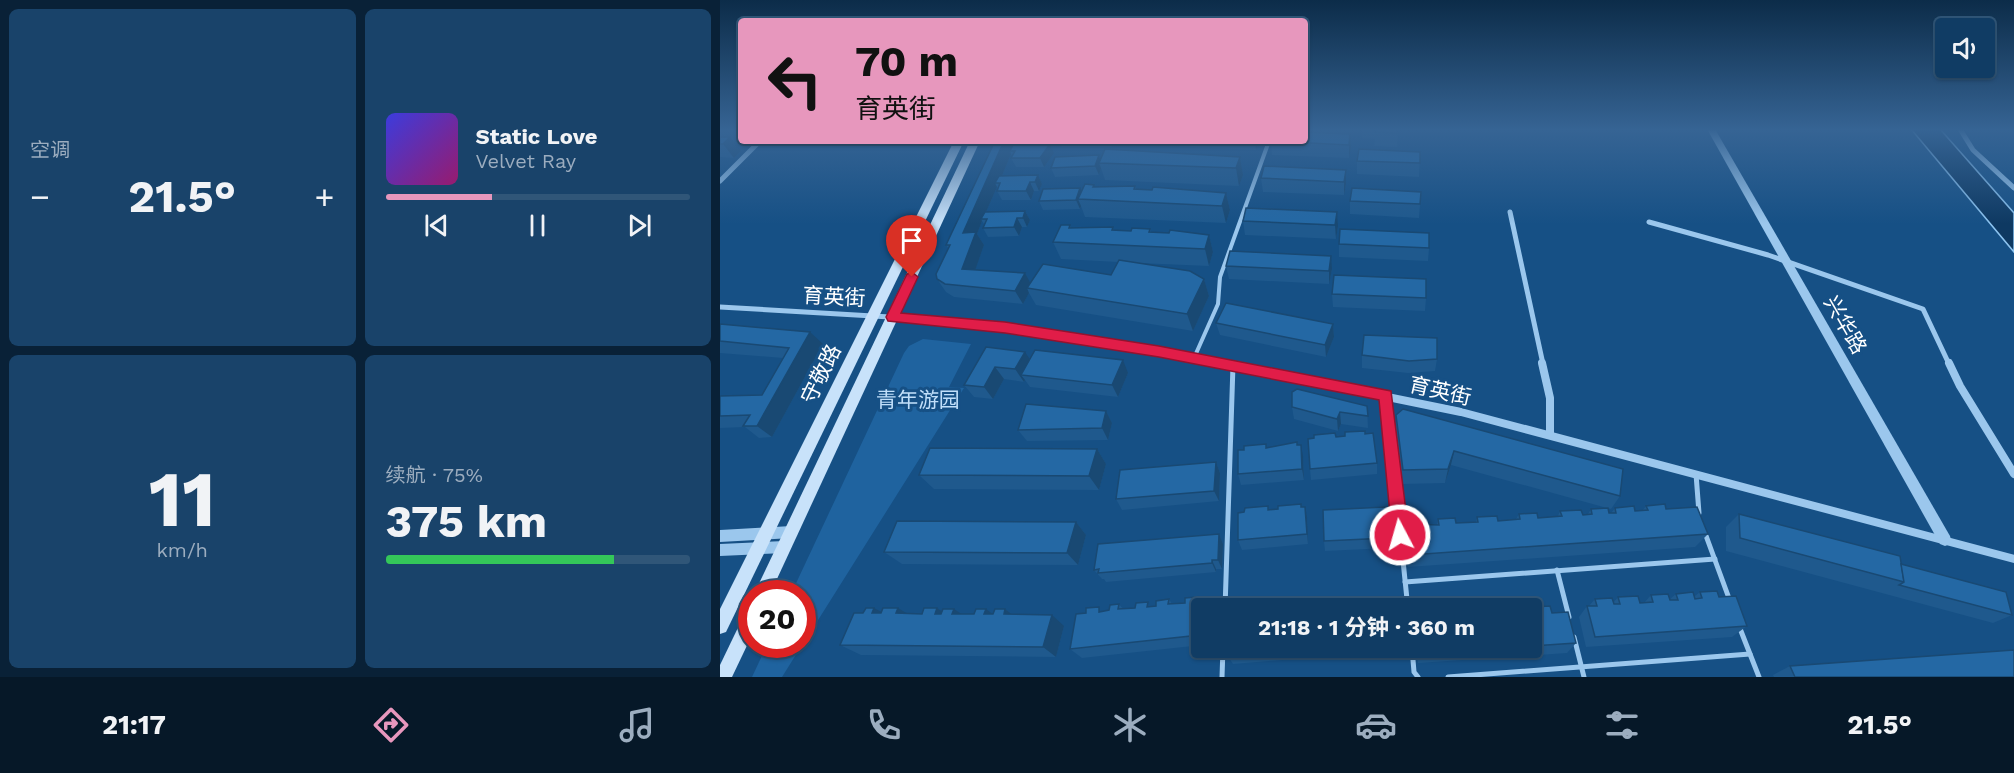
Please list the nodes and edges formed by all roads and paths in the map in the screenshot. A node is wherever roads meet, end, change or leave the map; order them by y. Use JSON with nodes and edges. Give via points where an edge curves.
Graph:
{"nodes":[{"id":1,"x":740,"y":161,"type":"edge"},
{"id":2,"x":949,"y":161,"type":"edge"},
{"id":3,"x":966,"y":161,"type":"edge"},
{"id":4,"x":1262,"y":161,"type":"edge"},
{"id":5,"x":1730,"y":161,"type":"edge"},
{"id":6,"x":1984,"y":161,"type":"edge"},
{"id":7,"x":720,"y":181,"type":"edge"},
{"id":8,"x":2014,"y":188,"type":"edge"},
{"id":9,"x":1510,"y":212,"type":"dead end"},
{"id":10,"x":1648,"y":222,"type":"dead end"},
{"id":11,"x":1786,"y":261,"type":"junction"},
{"id":12,"x":720,"y":307,"type":"edge"},
{"id":13,"x":873,"y":316,"type":"junction"},
{"id":14,"x":893,"y":317,"type":"junction"},
{"id":15,"x":1194,"y":358,"type":"junction"},
{"id":16,"x":1233,"y":365,"type":"junction"},
{"id":17,"x":1386,"y":396,"type":"junction"},
{"id":18,"x":1550,"y":435,"type":"junction"},
{"id":19,"x":1696,"y":474,"type":"junction"},
{"id":20,"x":2014,"y":474,"type":"edge"},
{"id":21,"x":1699,"y":517,"type":"edge"},
{"id":22,"x":1703,"y":528,"type":"edge"},
{"id":23,"x":791,"y":532,"type":"junction"},
{"id":24,"x":766,"y":533,"type":"junction"},
{"id":25,"x":720,"y":536,"type":"edge"},
{"id":26,"x":1945,"y":540,"type":"junction"},
{"id":27,"x":784,"y":547,"type":"junction"},
{"id":28,"x":759,"y":548,"type":"junction"},
{"id":29,"x":720,"y":550,"type":"edge"},
{"id":30,"x":1715,"y":559,"type":"junction"},
{"id":31,"x":2014,"y":559,"type":"edge"},
{"id":32,"x":1557,"y":570,"type":"junction"},
{"id":33,"x":769,"y":580,"type":"edge"},
{"id":34,"x":1405,"y":582,"type":"junction"},
{"id":35,"x":1225,"y":598,"type":"edge"},
{"id":36,"x":1407,"y":598,"type":"edge"},
{"id":37,"x":1734,"y":612,"type":"edge"},
{"id":38,"x":1738,"y":623,"type":"edge"},
{"id":39,"x":720,"y":626,"type":"edge"},
{"id":40,"x":738,"y":645,"type":"edge"},
{"id":41,"x":1750,"y":654,"type":"junction"},
{"id":42,"x":1223,"y":658,"type":"edge"},
{"id":43,"x":1413,"y":658,"type":"edge"},
{"id":44,"x":1582,"y":667,"type":"junction"},
{"id":45,"x":723,"y":677,"type":"edge"},
{"id":46,"x":1222,"y":677,"type":"edge"},
{"id":47,"x":1418,"y":677,"type":"edge"},
{"id":48,"x":1448,"y":677,"type":"edge"},
{"id":49,"x":1584,"y":677,"type":"edge"},
{"id":50,"x":1759,"y":677,"type":"edge"}],
"edges":[{"from":1,"to":7,"type":"street"},
{"from":2,"to":13,"type":"main road","name":"守敬路"},
{"from":3,"to":14,"type":"main road","name":"守敬路"},
{"from":4,"to":15,"type":"lane","via":[[1220,277],[1218,304]]},
{"from":5,"to":11,"type":"street","name":"兴华路"},
{"from":6,"to":8,"type":"street"},
{"from":9,"to":18,"type":"street","via":[[1550,398]]},
{"from":10,"to":11,"type":"street"},
{"from":11,"to":20,"type":"street","via":[[1923,309],[1960,386]]},
{"from":11,"to":26,"type":"street","name":"兴华路"},
{"from":12,"to":13,"type":"street","name":"育英街"},
{"from":13,"to":14,"type":"street","name":"育英街"},
{"from":13,"to":24,"type":"main road","name":"守敬路"},
{"from":14,"to":15,"type":"street","name":"育英街","via":[[1005,327]]},
{"from":14,"to":23,"type":"main road","name":"守敬路"},
{"from":15,"to":16,"type":"street","name":"育英街"},
{"from":16,"to":17,"type":"street","name":"育英街"},
{"from":16,"to":35,"type":"lane"},
{"from":17,"to":18,"type":"street","name":"育英街"},
{"from":17,"to":34,"type":"lane"},
{"from":18,"to":19,"type":"street","name":"育英街"},
{"from":19,"to":21,"type":"lane"},
{"from":19,"to":26,"type":"street","name":"育英街"},
{"from":22,"to":30,"type":"lane"},
{"from":23,"to":24,"type":"street"},
{"from":23,"to":27,"type":"main road","name":"守敬路"},
{"from":24,"to":25,"type":"street"},
{"from":24,"to":28,"type":"main road","name":"守敬路"},
{"from":26,"to":31,"type":"street","name":"育英街"},
{"from":27,"to":28,"type":"street"},
{"from":27,"to":33,"type":"main road","name":"守敬路"},
{"from":28,"to":29,"type":"street"},
{"from":28,"to":39,"type":"main road","name":"守敬路"},
{"from":30,"to":32,"type":"lane"},
{"from":30,"to":37,"type":"lane"},
{"from":32,"to":34,"type":"lane"},
{"from":32,"to":44,"type":"lane"},
{"from":34,"to":36,"type":"lane"},
{"from":38,"to":41,"type":"lane"},
{"from":40,"to":45,"type":"main road"},
{"from":41,"to":44,"type":"lane"},
{"from":41,"to":50,"type":"lane"},
{"from":42,"to":46,"type":"lane"},
{"from":43,"to":47,"type":"lane"},
{"from":44,"to":48,"type":"lane"},
{"from":44,"to":49,"type":"lane"}]}
